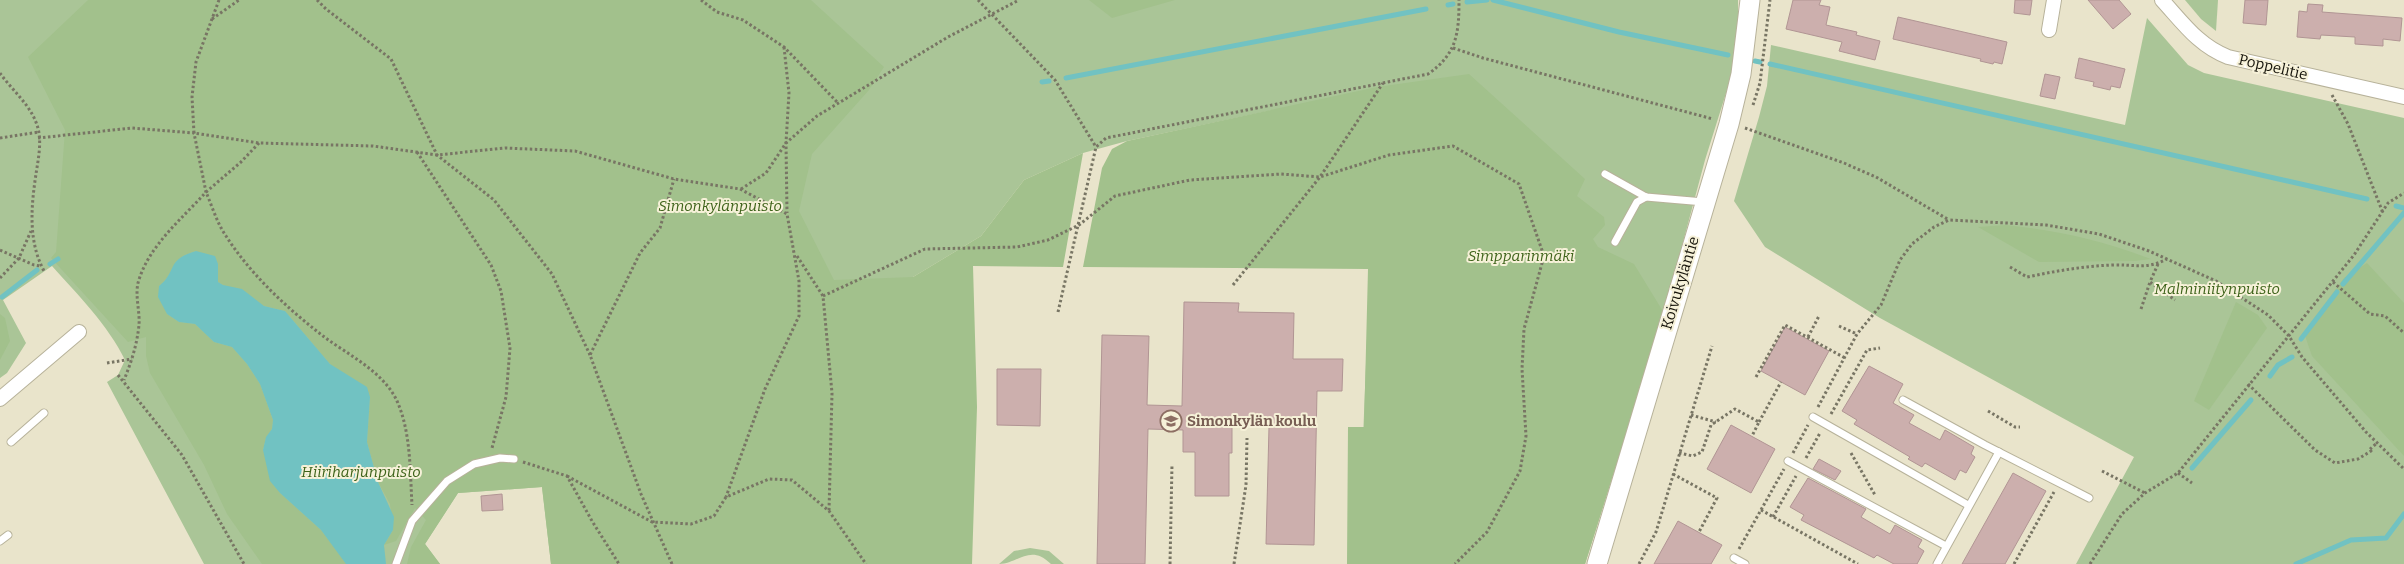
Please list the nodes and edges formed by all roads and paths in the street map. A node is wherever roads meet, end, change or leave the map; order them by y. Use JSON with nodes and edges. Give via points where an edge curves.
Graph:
{"nodes":[{"id":1,"x":219,"y":0,"type":"edge"},
{"id":2,"x":239,"y":0,"type":"edge"},
{"id":3,"x":317,"y":0,"type":"edge"},
{"id":4,"x":701,"y":0,"type":"edge"},
{"id":5,"x":978,"y":0,"type":"edge"},
{"id":6,"x":1019,"y":0,"type":"edge"},
{"id":7,"x":1459,"y":0,"type":"edge"},
{"id":8,"x":1750,"y":0,"type":"edge"},
{"id":9,"x":2054,"y":0,"type":"edge"},
{"id":10,"x":2162,"y":0,"type":"edge"},
{"id":11,"x":991,"y":14,"type":"junction"},
{"id":12,"x":212,"y":20,"type":"junction"},
{"id":13,"x":2049,"y":30,"type":"dead end"},
{"id":14,"x":784,"y":47,"type":"junction"},
{"id":15,"x":1453,"y":48,"type":"junction"},
{"id":16,"x":0,"y":73,"type":"edge"},
{"id":17,"x":1384,"y":83,"type":"junction"},
{"id":18,"x":2330,"y":92,"type":"dead end"},
{"id":19,"x":2404,"y":97,"type":"edge"},
{"id":20,"x":838,"y":103,"type":"junction"},
{"id":21,"x":1738,"y":126,"type":"junction"},
{"id":22,"x":38,"y":132,"type":"junction"},
{"id":23,"x":194,"y":133,"type":"junction"},
{"id":24,"x":0,"y":138,"type":"edge"},
{"id":25,"x":38,"y":138,"type":"junction"},
{"id":26,"x":259,"y":143,"type":"junction"},
{"id":27,"x":786,"y":143,"type":"junction"},
{"id":28,"x":1096,"y":147,"type":"junction"},
{"id":29,"x":417,"y":152,"type":"junction"},
{"id":30,"x":437,"y":155,"type":"junction"},
{"id":31,"x":1605,"y":174,"type":"dead end"},
{"id":32,"x":1320,"y":177,"type":"junction"},
{"id":33,"x":674,"y":179,"type":"junction"},
{"id":34,"x":740,"y":189,"type":"junction"},
{"id":35,"x":206,"y":192,"type":"junction"},
{"id":36,"x":2404,"y":193,"type":"edge"},
{"id":37,"x":1646,"y":197,"type":"junction"},
{"id":38,"x":1705,"y":202,"type":"junction"},
{"id":39,"x":2383,"y":213,"type":"junction"},
{"id":40,"x":787,"y":214,"type":"junction"},
{"id":41,"x":1949,"y":220,"type":"junction"},
{"id":42,"x":1079,"y":225,"type":"junction"},
{"id":43,"x":32,"y":231,"type":"junction"},
{"id":44,"x":1615,"y":242,"type":"dead end"},
{"id":45,"x":0,"y":250,"type":"edge"},
{"id":46,"x":795,"y":253,"type":"junction"},
{"id":47,"x":19,"y":258,"type":"junction"},
{"id":48,"x":2167,"y":259,"type":"junction"},
{"id":49,"x":2158,"y":264,"type":"junction"},
{"id":50,"x":41,"y":266,"type":"junction"},
{"id":51,"x":2010,"y":267,"type":"dead end"},
{"id":52,"x":44,"y":271,"type":"dead end"},
{"id":53,"x":0,"y":278,"type":"edge"},
{"id":54,"x":2150,"y":282,"type":"junction"},
{"id":55,"x":2332,"y":282,"type":"junction"},
{"id":56,"x":1234,"y":285,"type":"dead end"},
{"id":57,"x":823,"y":296,"type":"junction"},
{"id":58,"x":2175,"y":300,"type":"dead end"},
{"id":59,"x":2141,"y":309,"type":"dead end"},
{"id":60,"x":1058,"y":312,"type":"dead end"},
{"id":61,"x":1819,"y":316,"type":"dead end"},
{"id":62,"x":1839,"y":326,"type":"dead end"},
{"id":63,"x":80,"y":332,"type":"dead end"},
{"id":64,"x":2404,"y":333,"type":"edge"},
{"id":65,"x":1857,"y":334,"type":"junction"},
{"id":66,"x":2289,"y":336,"type":"junction"},
{"id":67,"x":1807,"y":338,"type":"junction"},
{"id":68,"x":1712,"y":346,"type":"dead end"},
{"id":69,"x":590,"y":355,"type":"junction"},
{"id":70,"x":1845,"y":358,"type":"junction"},
{"id":71,"x":132,"y":360,"type":"junction"},
{"id":72,"x":108,"y":363,"type":"dead end"},
{"id":73,"x":118,"y":375,"type":"dead end"},
{"id":74,"x":1756,"y":377,"type":"dead end"},
{"id":75,"x":124,"y":380,"type":"junction"},
{"id":76,"x":1781,"y":382,"type":"dead end"},
{"id":77,"x":2248,"y":384,"type":"junction"},
{"id":78,"x":0,"y":399,"type":"edge"},
{"id":79,"x":1903,"y":400,"type":"dead end"},
{"id":80,"x":1988,"y":411,"type":"dead end"},
{"id":81,"x":44,"y":413,"type":"dead end"},
{"id":82,"x":1691,"y":415,"type":"junction"},
{"id":83,"x":1813,"y":417,"type":"junction"},
{"id":84,"x":1716,"y":422,"type":"junction"},
{"id":85,"x":1759,"y":422,"type":"junction"},
{"id":86,"x":2020,"y":426,"type":"dead end"},
{"id":87,"x":1838,"y":430,"type":"junction"},
{"id":88,"x":1752,"y":436,"type":"dead end"},
{"id":89,"x":1247,"y":438,"type":"dead end"},
{"id":90,"x":11,"y":442,"type":"dead end"},
{"id":91,"x":2377,"y":443,"type":"junction"},
{"id":92,"x":1999,"y":452,"type":"junction"},
{"id":93,"x":1679,"y":454,"type":"junction"},
{"id":94,"x":514,"y":459,"type":"joint"},
{"id":95,"x":489,"y":460,"type":"junction"},
{"id":96,"x":1788,"y":461,"type":"junction"},
{"id":97,"x":1172,"y":464,"type":"dead end"},
{"id":98,"x":2404,"y":469,"type":"edge"},
{"id":99,"x":2102,"y":472,"type":"dead end"},
{"id":100,"x":2178,"y":473,"type":"junction"},
{"id":101,"x":1673,"y":474,"type":"junction"},
{"id":102,"x":567,"y":476,"type":"junction"},
{"id":103,"x":2059,"y":482,"type":"junction"},
{"id":104,"x":2192,"y":483,"type":"dead end"},
{"id":105,"x":2145,"y":493,"type":"junction"},
{"id":106,"x":726,"y":497,"type":"junction"},
{"id":107,"x":2089,"y":498,"type":"dead end"},
{"id":108,"x":1968,"y":505,"type":"junction"},
{"id":109,"x":1761,"y":510,"type":"junction"},
{"id":110,"x":829,"y":511,"type":"junction"},
{"id":111,"x":1887,"y":514,"type":"junction"},
{"id":112,"x":412,"y":521,"type":"junction"},
{"id":113,"x":652,"y":522,"type":"junction"},
{"id":114,"x":1698,"y":532,"type":"dead end"},
{"id":115,"x":1748,"y":534,"type":"dead end"},
{"id":116,"x":8,"y":535,"type":"dead end"},
{"id":117,"x":0,"y":542,"type":"edge"},
{"id":118,"x":1946,"y":546,"type":"junction"},
{"id":119,"x":1734,"y":558,"type":"dead end"},
{"id":120,"x":244,"y":564,"type":"edge"},
{"id":121,"x":396,"y":564,"type":"edge"},
{"id":122,"x":619,"y":564,"type":"edge"},
{"id":123,"x":672,"y":564,"type":"edge"},
{"id":124,"x":866,"y":564,"type":"edge"},
{"id":125,"x":1170,"y":564,"type":"edge"},
{"id":126,"x":1234,"y":564,"type":"edge"},
{"id":127,"x":1455,"y":564,"type":"edge"},
{"id":128,"x":1597,"y":564,"type":"edge"},
{"id":129,"x":1639,"y":564,"type":"edge"},
{"id":130,"x":1745,"y":564,"type":"edge"},
{"id":131,"x":1858,"y":564,"type":"edge"},
{"id":132,"x":1936,"y":564,"type":"edge"},
{"id":133,"x":2014,"y":564,"type":"edge"},
{"id":134,"x":2090,"y":564,"type":"edge"}],
"edges":[{"from":1,"to":12,"type":"path"},
{"from":2,"to":12,"type":"path"},
{"from":3,"to":30,"type":"path","via":[[391,59]]},
{"from":4,"to":14,"type":"path","via":[[717,12],[743,20]]},
{"from":5,"to":11,"type":"path"},
{"from":6,"to":11,"type":"path"},
{"from":7,"to":15,"type":"path"},
{"from":8,"to":21,"type":"main road","name":"Koivukyläntie"},
{"from":9,"to":13,"type":"street"},
{"from":10,"to":19,"type":"street","name":"Poppelitie","via":[[2197,40],[2212,51]]},
{"from":11,"to":20,"type":"path","via":[[888,71]]},
{"from":11,"to":28,"type":"path","via":[[1056,80]]},
{"from":12,"to":23,"type":"path","via":[[196,62],[192,97]]},
{"from":14,"to":20,"type":"path"},
{"from":14,"to":27,"type":"path","via":[[789,93]]},
{"from":15,"to":17,"type":"path","via":[[1442,65],[1428,74]]},
{"from":15,"to":21,"type":"path"},
{"from":16,"to":22,"type":"path","via":[[11,90],[26,103]]},
{"from":17,"to":28,"type":"path","via":[[1119,134],[1106,138]]},
{"from":17,"to":32,"type":"path"},
{"from":18,"to":39,"type":"path","via":[[2348,124]]},
{"from":20,"to":27,"type":"path"},
{"from":21,"to":38,"type":"main road","name":"Koivukyläntie"},
{"from":21,"to":41,"type":"path","via":[[1876,177]]},
{"from":22,"to":24,"type":"path"},
{"from":22,"to":25,"type":"path"},
{"from":23,"to":25,"type":"path","via":[[132,128]]},
{"from":23,"to":26,"type":"path"},
{"from":23,"to":35,"type":"path"},
{"from":25,"to":43,"type":"path"},
{"from":26,"to":29,"type":"path","via":[[373,146]]},
{"from":26,"to":35,"type":"path"},
{"from":27,"to":34,"type":"path","via":[[766,173]]},
{"from":27,"to":40,"type":"path"},
{"from":28,"to":42,"type":"path"},
{"from":29,"to":30,"type":"path"},
{"from":29,"to":95,"type":"path","via":[[491,265],[501,291],[510,348],[506,397]]},
{"from":30,"to":33,"type":"path","via":[[505,148],[575,151]]},
{"from":30,"to":69,"type":"path","via":[[494,200],[552,274]]},
{"from":31,"to":37,"type":"lane"},
{"from":32,"to":42,"type":"path","via":[[1281,174],[1190,180],[1115,196]]},
{"from":32,"to":56,"type":"path"},
{"from":32,"to":127,"type":"path","via":[[1389,155],[1453,146],[1519,184],[1544,256],[1524,329],[1522,369],[1526,436],[1520,471],[1487,532]]},
{"from":33,"to":34,"type":"path"},
{"from":33,"to":69,"type":"path","via":[[660,228],[640,253]]},
{"from":34,"to":40,"type":"path"},
{"from":35,"to":71,"type":"path","via":[[158,243],[143,272],[138,284],[139,325]]},
{"from":35,"to":112,"type":"path","via":[[225,235],[257,278],[322,336],[380,378],[391,390],[401,412],[409,455]]},
{"from":36,"to":39,"type":"path","via":[[2388,203]]},
{"from":37,"to":38,"type":"lane"},
{"from":37,"to":44,"type":"lane","via":[[1637,202]]},
{"from":38,"to":128,"type":"main road","name":"Koivukyläntie"},
{"from":39,"to":55,"type":"path"},
{"from":40,"to":46,"type":"path"},
{"from":41,"to":48,"type":"path","via":[[2046,225],[2099,234]]},
{"from":41,"to":65,"type":"path","via":[[1929,231],[1905,252],[1881,305]]},
{"from":42,"to":57,"type":"path","via":[[1048,240],[1017,247],[925,249]]},
{"from":42,"to":60,"type":"path"},
{"from":43,"to":47,"type":"path"},
{"from":43,"to":50,"type":"path"},
{"from":45,"to":47,"type":"path"},
{"from":46,"to":57,"type":"path"},
{"from":46,"to":106,"type":"path","via":[[799,316],[765,390]]},
{"from":47,"to":50,"type":"path"},
{"from":47,"to":53,"type":"path"},
{"from":48,"to":49,"type":"path"},
{"from":48,"to":66,"type":"path","via":[[2223,286],[2268,314]]},
{"from":49,"to":51,"type":"path","via":[[2061,270],[2027,278]]},
{"from":49,"to":54,"type":"path"},
{"from":50,"to":52,"type":"path"},
{"from":54,"to":58,"type":"path"},
{"from":54,"to":59,"type":"path"},
{"from":55,"to":64,"type":"path","via":[[2370,314],[2385,316]]},
{"from":55,"to":66,"type":"path"},
{"from":57,"to":110,"type":"path","via":[[832,393]]},
{"from":61,"to":67,"type":"path"},
{"from":62,"to":65,"type":"path"},
{"from":63,"to":78,"type":"street"},
{"from":65,"to":70,"type":"path"},
{"from":66,"to":77,"type":"path"},
{"from":66,"to":91,"type":"path","via":[[2302,358]]},
{"from":67,"to":70,"type":"path"},
{"from":67,"to":74,"type":"path","via":[[1785,325]]},
{"from":68,"to":82,"type":"path"},
{"from":69,"to":113,"type":"path"},
{"from":70,"to":83,"type":"path"},
{"from":71,"to":72,"type":"path"},
{"from":71,"to":75,"type":"path"},
{"from":73,"to":75,"type":"path"},
{"from":75,"to":120,"type":"path","via":[[182,456]]},
{"from":76,"to":85,"type":"path"},
{"from":77,"to":91,"type":"path","via":[[2315,450],[2336,463],[2358,459]]},
{"from":77,"to":100,"type":"path"},
{"from":79,"to":92,"type":"lane"},
{"from":80,"to":86,"type":"path","via":[[2016,427]]},
{"from":81,"to":90,"type":"lane"},
{"from":82,"to":84,"type":"path"},
{"from":82,"to":93,"type":"path"},
{"from":83,"to":87,"type":"lane"},
{"from":83,"to":96,"type":"path"},
{"from":84,"to":85,"type":"path","via":[[1735,409]]},
{"from":84,"to":93,"type":"path","via":[[1711,425],[1702,452],[1693,456]]},
{"from":85,"to":88,"type":"path"},
{"from":87,"to":108,"type":"lane"},
{"from":87,"to":111,"type":"path"},
{"from":89,"to":126,"type":"path","via":[[1246,485]]},
{"from":91,"to":98,"type":"path"},
{"from":92,"to":103,"type":"lane"},
{"from":92,"to":108,"type":"lane"},
{"from":93,"to":101,"type":"path"},
{"from":94,"to":95,"type":"lane"},
{"from":94,"to":102,"type":"path"},
{"from":95,"to":112,"type":"lane","via":[[474,464],[447,481]]},
{"from":96,"to":109,"type":"path"},
{"from":96,"to":111,"type":"lane"},
{"from":97,"to":125,"type":"path"},
{"from":99,"to":105,"type":"path"},
{"from":100,"to":104,"type":"path"},
{"from":100,"to":105,"type":"path"},
{"from":101,"to":114,"type":"path","via":[[1717,498]]},
{"from":101,"to":129,"type":"path","via":[[1656,532]]},
{"from":102,"to":113,"type":"path"},
{"from":102,"to":122,"type":"path"},
{"from":103,"to":107,"type":"lane"},
{"from":103,"to":133,"type":"path"},
{"from":105,"to":134,"type":"path","via":[[2122,514]]},
{"from":106,"to":110,"type":"path","via":[[769,479],[792,480]]},
{"from":106,"to":113,"type":"path","via":[[714,516],[691,524]]},
{"from":108,"to":118,"type":"lane"},
{"from":109,"to":115,"type":"path"},
{"from":109,"to":131,"type":"path"},
{"from":110,"to":124,"type":"path"},
{"from":111,"to":118,"type":"lane"},
{"from":112,"to":121,"type":"lane"},
{"from":113,"to":123,"type":"path"},
{"from":116,"to":117,"type":"lane"},
{"from":118,"to":132,"type":"lane"},
{"from":119,"to":130,"type":"lane"}]}
